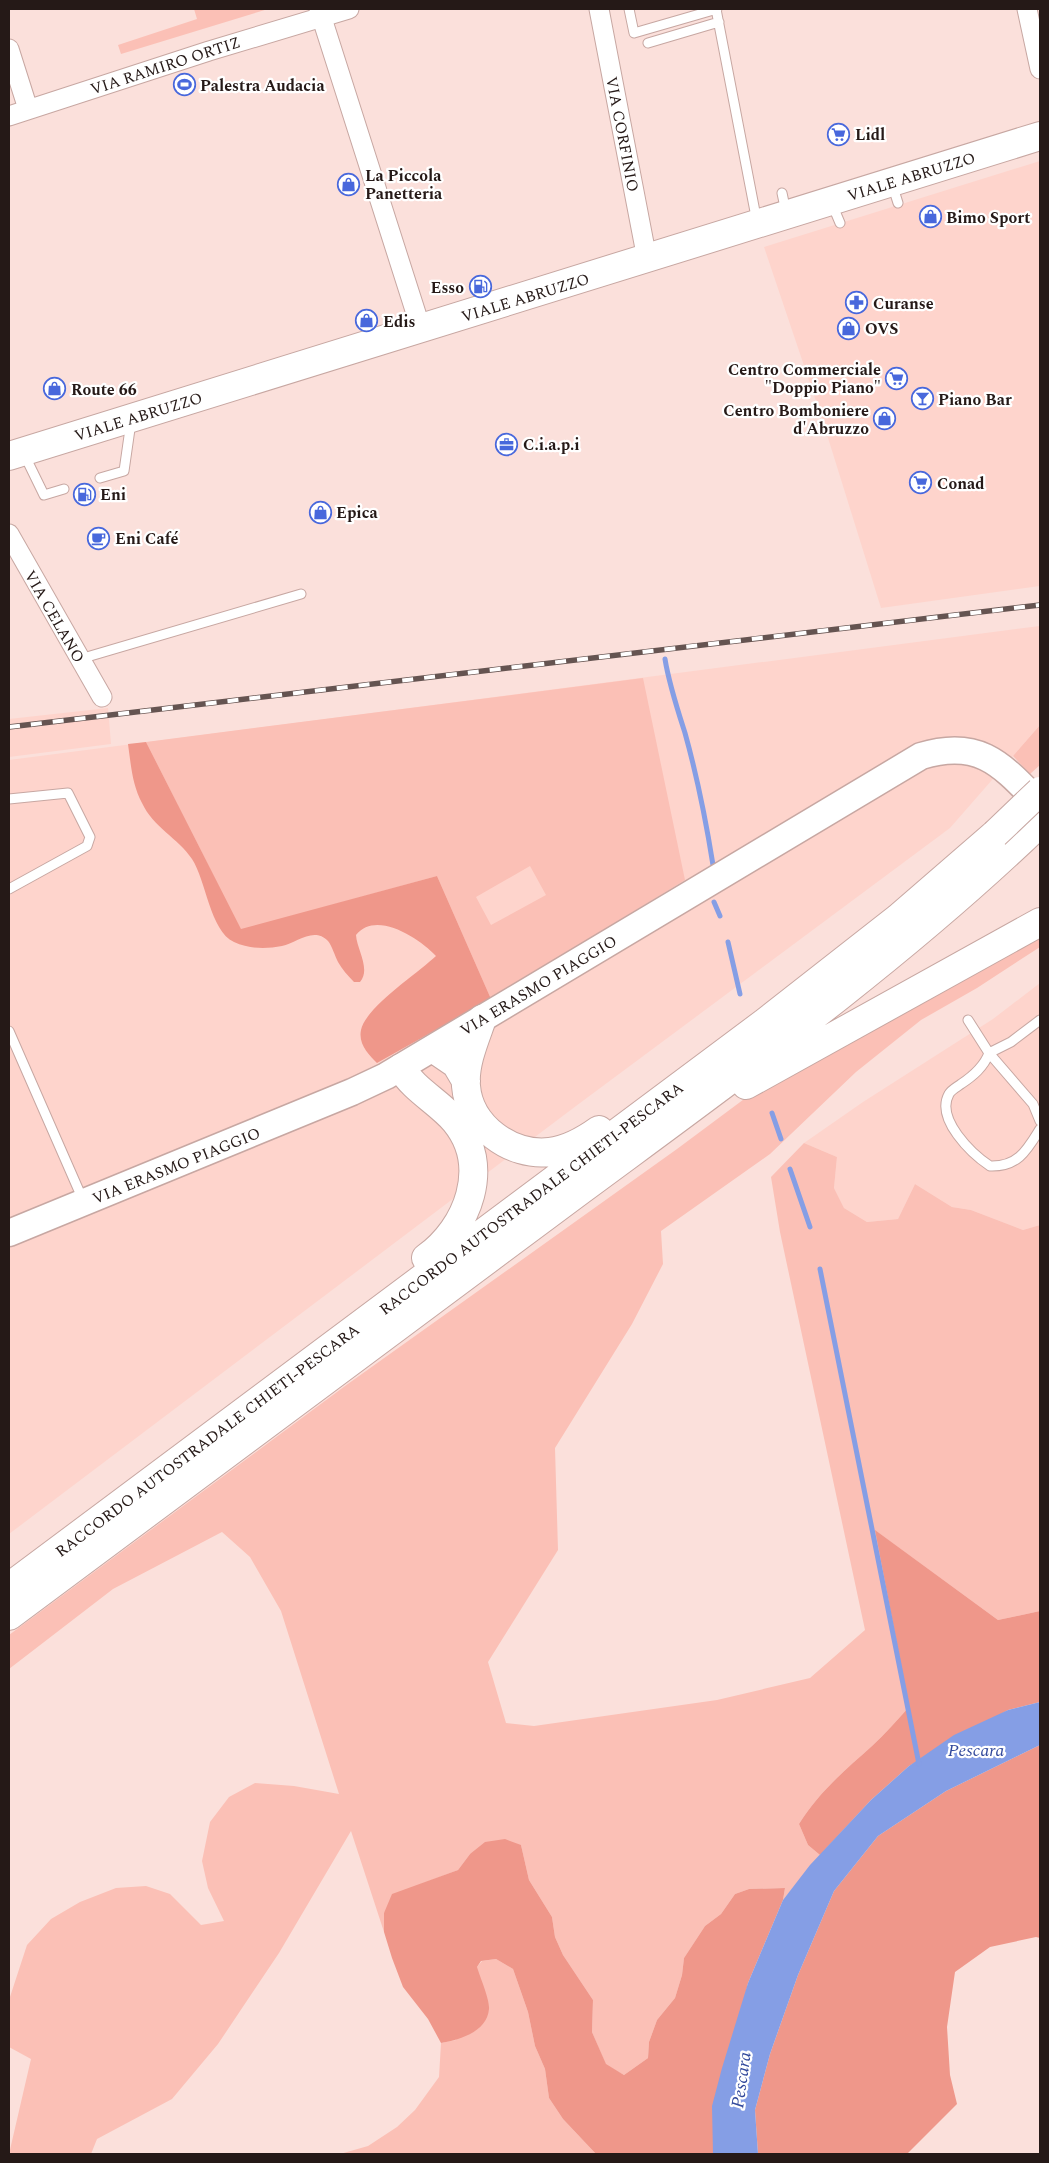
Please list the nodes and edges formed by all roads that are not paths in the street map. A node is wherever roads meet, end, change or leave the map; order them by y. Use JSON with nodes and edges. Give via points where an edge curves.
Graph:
{"nodes":[{"id":1,"x":349,"y":9,"type":"edge"},
{"id":2,"x":599,"y":9,"type":"edge"},
{"id":3,"x":629,"y":9,"type":"edge"},
{"id":4,"x":716,"y":9,"type":"edge"},
{"id":5,"x":1027,"y":9,"type":"edge"},
{"id":6,"x":320,"y":13,"type":"edge"},
{"id":7,"x":719,"y":22,"type":"junction"},
{"id":8,"x":648,"y":43,"type":"dead end"},
{"id":9,"x":9,"y":49,"type":"edge"},
{"id":10,"x":1040,"y":69,"type":"edge"},
{"id":11,"x":28,"y":109,"type":"junction"},
{"id":12,"x":9,"y":116,"type":"edge"},
{"id":13,"x":1040,"y":136,"type":"edge"},
{"id":14,"x":757,"y":224,"type":"junction"},
{"id":15,"x":646,"y":259,"type":"junction"},
{"id":16,"x":421,"y":329,"type":"junction"},
{"id":17,"x":131,"y":418,"type":"junction"},
{"id":18,"x":16,"y":454,"type":"edge"},
{"id":19,"x":100,"y":478,"type":"dead end"},
{"id":20,"x":64,"y":489,"type":"dead end"},
{"id":21,"x":9,"y":534,"type":"edge"},
{"id":22,"x":301,"y":594,"type":"dead end"},
{"id":23,"x":80,"y":659,"type":"junction"},
{"id":24,"x":102,"y":698,"type":"dead end"},
{"id":25,"x":1040,"y":791,"type":"edge"},
{"id":26,"x":9,"y":798,"type":"edge"},
{"id":27,"x":1040,"y":804,"type":"edge"},
{"id":28,"x":1040,"y":823,"type":"edge"},
{"id":29,"x":1002,"y":844,"type":"junction"},
{"id":30,"x":9,"y":889,"type":"edge"},
{"id":31,"x":1040,"y":922,"type":"edge"},
{"id":32,"x":482,"y":1019,"type":"junction"},
{"id":33,"x":968,"y":1020,"type":"dead end"},
{"id":34,"x":1040,"y":1020,"type":"edge"},
{"id":35,"x":9,"y":1031,"type":"edge"},
{"id":36,"x":434,"y":1049,"type":"junction"},
{"id":37,"x":989,"y":1053,"type":"junction"},
{"id":38,"x":401,"y":1068,"type":"junction"},
{"id":39,"x":466,"y":1081,"type":"junction"},
{"id":40,"x":687,"y":1081,"type":"junction"},
{"id":41,"x":1040,"y":1122,"type":"edge"},
{"id":42,"x":663,"y":1129,"type":"junction"},
{"id":43,"x":1040,"y":1129,"type":"edge"},
{"id":44,"x":84,"y":1202,"type":"junction"},
{"id":45,"x":9,"y":1233,"type":"edge"},
{"id":46,"x":359,"y":1327,"type":"junction"},
{"id":47,"x":9,"y":1587,"type":"edge"},
{"id":48,"x":9,"y":1616,"type":"edge"}],
"edges":[{"from":1,"to":6,"type":"street","name":"VIA RAMIRO ORTIZ"},
{"from":2,"to":15,"type":"street","name":"VIA CORFINIO"},
{"from":3,"to":4,"type":"lane","via":[[634,33]]},
{"from":4,"to":7,"type":"lane"},
{"from":5,"to":10,"type":"street"},
{"from":6,"to":11,"type":"street","name":"VIA RAMIRO ORTIZ"},
{"from":6,"to":16,"type":"street"},
{"from":7,"to":8,"type":"lane"},
{"from":7,"to":14,"type":"lane"},
{"from":9,"to":11,"type":"street"},
{"from":11,"to":12,"type":"street","name":"VIA RAMIRO ORTIZ"},
{"from":13,"to":14,"type":"main road","name":"VIALE ABRUZZO","via":[[836,212],[784,204]]},
{"from":14,"to":15,"type":"main road","name":"VIALE ABRUZZO"},
{"from":15,"to":16,"type":"main road","name":"VIALE ABRUZZO"},
{"from":16,"to":17,"type":"main road","name":"VIALE ABRUZZO"},
{"from":17,"to":18,"type":"main road","name":"VIALE ABRUZZO"},
{"from":17,"to":19,"type":"lane","via":[[124,471]]},
{"from":18,"to":20,"type":"lane","via":[[44,495]]},
{"from":21,"to":23,"type":"street","name":"VIA CELANO"},
{"from":22,"to":23,"type":"lane"},
{"from":23,"to":24,"type":"street","name":"VIA CELANO"},
{"from":25,"to":29,"type":"main road","name":"RACCORDO AUTOSTRADALE CHIETI-PESCARA","bridge":true},
{"from":26,"to":30,"type":"lane","via":[[68,793],[90,837],[87,846]]},
{"from":27,"to":32,"type":"street","name":"VIA ERASMO PIAGGIO","via":[[1007,770],[979,754],[953,749],[922,756]]},
{"from":28,"to":29,"type":"main road","name":"RACCORDO AUTOSTRADALE CHIETI-PESCARA"},
{"from":29,"to":40,"type":"main road","name":"RACCORDO AUTOSTRADALE CHIETI-PESCARA"},
{"from":29,"to":42,"type":"main road","name":"RACCORDO AUTOSTRADALE CHIETI-PESCARA","via":[[895,952]]},
{"from":31,"to":42,"type":"main road","via":[[777,1066],[689,1125]]},
{"from":32,"to":36,"type":"street","name":"VIA ERASMO PIAGGIO"},
{"from":32,"to":39,"type":"main road"},
{"from":33,"to":37,"type":"lane"},
{"from":34,"to":37,"type":"lane","via":[[1011,1042]]},
{"from":35,"to":44,"type":"lane"},
{"from":36,"to":38,"type":"street","name":"VIA ERASMO PIAGGIO"},
{"from":36,"to":39,"type":"main road","via":[[456,1064]]},
{"from":37,"to":41,"type":"lane","via":[[1033,1104]]},
{"from":37,"to":43,"type":"lane","via":[[986,1062],[949,1092],[947,1118],[966,1145],[990,1166],[1006,1167],[1027,1150]]},
{"from":38,"to":44,"type":"street","name":"VIA ERASMO PIAGGIO","via":[[352,1092]]},
{"from":38,"to":46,"type":"main road","via":[[461,1129],[470,1152],[472,1189],[466,1210],[451,1235],[431,1254],[364,1303]]},
{"from":39,"to":40,"type":"main road","via":[[474,1114],[489,1131],[512,1146],[540,1152],[561,1150],[584,1139],[659,1085]]},
{"from":40,"to":46,"type":"main road","name":"RACCORDO AUTOSTRADALE CHIETI-PESCARA"},
{"from":42,"to":48,"type":"main road","name":"RACCORDO AUTOSTRADALE CHIETI-PESCARA"},
{"from":44,"to":45,"type":"street","name":"VIA ERASMO PIAGGIO"},
{"from":46,"to":47,"type":"main road","name":"RACCORDO AUTOSTRADALE CHIETI-PESCARA"}]}
